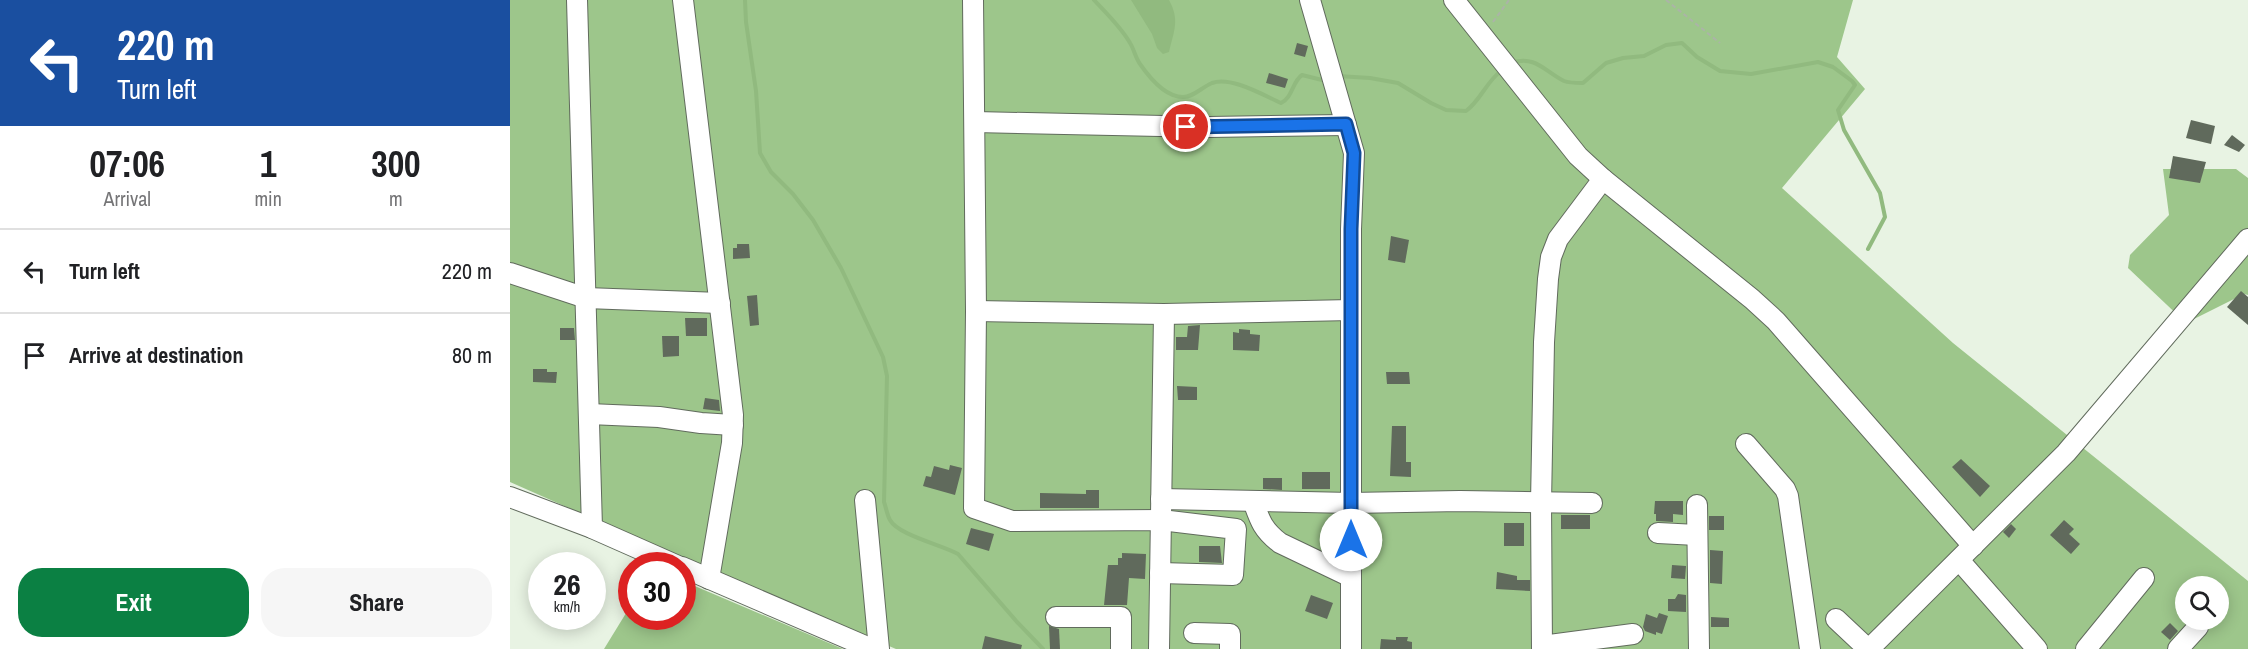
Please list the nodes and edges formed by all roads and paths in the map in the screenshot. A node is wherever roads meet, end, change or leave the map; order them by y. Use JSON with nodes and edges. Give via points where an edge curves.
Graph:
{"nodes":[{"id":1,"x":577,"y":0,"type":"edge"},
{"id":2,"x":683,"y":0,"type":"edge"},
{"id":3,"x":973,"y":0,"type":"edge"},
{"id":4,"x":1310,"y":0,"type":"edge"},
{"id":5,"x":1454,"y":0,"type":"edge"},
{"id":6,"x":1509,"y":0,"type":"edge"},
{"id":7,"x":1666,"y":0,"type":"edge"},
{"id":8,"x":1482,"y":36,"type":"junction"},
{"id":9,"x":1720,"y":43,"type":"dead end"},
{"id":10,"x":975,"y":122,"type":"junction"},
{"id":11,"x":1346,"y":124,"type":"junction"},
{"id":12,"x":1603,"y":179,"type":"junction"},
{"id":13,"x":2248,"y":238,"type":"edge"},
{"id":14,"x":510,"y":273,"type":"edge"},
{"id":15,"x":586,"y":298,"type":"junction"},
{"id":16,"x":720,"y":303,"type":"junction"},
{"id":17,"x":1351,"y":310,"type":"junction"},
{"id":18,"x":976,"y":311,"type":"junction"},
{"id":19,"x":1164,"y":314,"type":"junction"},
{"id":20,"x":589,"y":414,"type":"junction"},
{"id":21,"x":733,"y":424,"type":"junction"},
{"id":22,"x":1746,"y":444,"type":"dead end"},
{"id":23,"x":510,"y":497,"type":"edge"},
{"id":24,"x":1161,"y":499,"type":"junction"},
{"id":25,"x":865,"y":500,"type":"dead end"},
{"id":26,"x":1253,"y":501,"type":"junction"},
{"id":27,"x":1351,"y":503,"type":"junction"},
{"id":28,"x":1592,"y":503,"type":"dead end"},
{"id":29,"x":1541,"y":504,"type":"junction"},
{"id":30,"x":1697,"y":505,"type":"dead end"},
{"id":31,"x":1161,"y":520,"type":"junction"},
{"id":32,"x":592,"y":528,"type":"junction"},
{"id":33,"x":1658,"y":533,"type":"dead end"},
{"id":34,"x":1697,"y":535,"type":"junction"},
{"id":35,"x":646,"y":552,"type":"edge"},
{"id":36,"x":1966,"y":553,"type":"junction"},
{"id":37,"x":696,"y":573,"type":"edge"},
{"id":38,"x":1160,"y":573,"type":"junction"},
{"id":39,"x":1351,"y":577,"type":"junction"},
{"id":40,"x":2144,"y":578,"type":"dead end"},
{"id":41,"x":709,"y":579,"type":"junction"},
{"id":42,"x":1056,"y":617,"type":"dead end"},
{"id":43,"x":1836,"y":619,"type":"dead end"},
{"id":44,"x":2195,"y":630,"type":"edge"},
{"id":45,"x":1194,"y":633,"type":"dead end"},
{"id":46,"x":1632,"y":634,"type":"dead end"},
{"id":47,"x":2096,"y":646,"type":"edge"},
{"id":48,"x":1542,"y":647,"type":"edge"},
{"id":49,"x":1875,"y":647,"type":"edge"},
{"id":50,"x":872,"y":649,"type":"edge"},
{"id":51,"x":879,"y":649,"type":"edge"},
{"id":52,"x":1121,"y":649,"type":"edge"},
{"id":53,"x":1159,"y":649,"type":"edge"},
{"id":54,"x":1230,"y":649,"type":"edge"},
{"id":55,"x":1351,"y":649,"type":"edge"},
{"id":56,"x":1699,"y":649,"type":"edge"},
{"id":57,"x":1810,"y":649,"type":"edge"},
{"id":58,"x":2037,"y":649,"type":"edge"},
{"id":59,"x":2178,"y":649,"type":"edge"}],
"edges":[{"from":1,"to":15,"type":"street"},
{"from":2,"to":16,"type":"street"},
{"from":3,"to":10,"type":"street"},
{"from":4,"to":11,"type":"street"},
{"from":5,"to":8,"type":"street"},
{"from":6,"to":8,"type":"path"},
{"from":7,"to":9,"type":"path"},
{"from":8,"to":12,"type":"street","via":[[1558,133]]},
{"from":10,"to":11,"type":"street","via":[[1209,127]]},
{"from":10,"to":18,"type":"street"},
{"from":11,"to":17,"type":"street","via":[[1354,153]]},
{"from":12,"to":29,"type":"street","via":[[1558,239],[1551,257],[1544,342]]},
{"from":12,"to":36,"type":"street","via":[[1776,321]]},
{"from":13,"to":36,"type":"street","via":[[2066,453]]},
{"from":14,"to":15,"type":"street"},
{"from":15,"to":16,"type":"street"},
{"from":15,"to":20,"type":"street"},
{"from":16,"to":21,"type":"street"},
{"from":17,"to":19,"type":"street"},
{"from":17,"to":27,"type":"street"},
{"from":18,"to":19,"type":"street"},
{"from":18,"to":31,"type":"street","via":[[974,508],[1012,521]]},
{"from":19,"to":24,"type":"street"},
{"from":20,"to":21,"type":"street"},
{"from":20,"to":32,"type":"street"},
{"from":21,"to":41,"type":"street"},
{"from":22,"to":57,"type":"street","via":[[1788,496]]},
{"from":23,"to":32,"type":"street"},
{"from":24,"to":26,"type":"street"},
{"from":24,"to":31,"type":"street"},
{"from":25,"to":51,"type":"street"},
{"from":26,"to":27,"type":"street"},
{"from":26,"to":39,"type":"street","via":[[1263,528],[1280,543]]},
{"from":27,"to":29,"type":"street"},
{"from":27,"to":39,"type":"street"},
{"from":28,"to":29,"type":"street"},
{"from":29,"to":48,"type":"street"},
{"from":30,"to":34,"type":"street"},
{"from":31,"to":38,"type":"street"},
{"from":31,"to":38,"type":"street","via":[[1236,529],[1233,575]]},
{"from":32,"to":35,"type":"street"},
{"from":33,"to":34,"type":"street"},
{"from":34,"to":56,"type":"street"},
{"from":36,"to":49,"type":"street"},
{"from":36,"to":58,"type":"street"},
{"from":37,"to":41,"type":"street"},
{"from":38,"to":53,"type":"street"},
{"from":39,"to":55,"type":"street"},
{"from":40,"to":47,"type":"street"},
{"from":41,"to":50,"type":"street"},
{"from":42,"to":52,"type":"street","via":[[1121,617]]},
{"from":43,"to":49,"type":"street"},
{"from":44,"to":59,"type":"street"},
{"from":45,"to":54,"type":"street","via":[[1230,634]]},
{"from":46,"to":48,"type":"street"}]}
